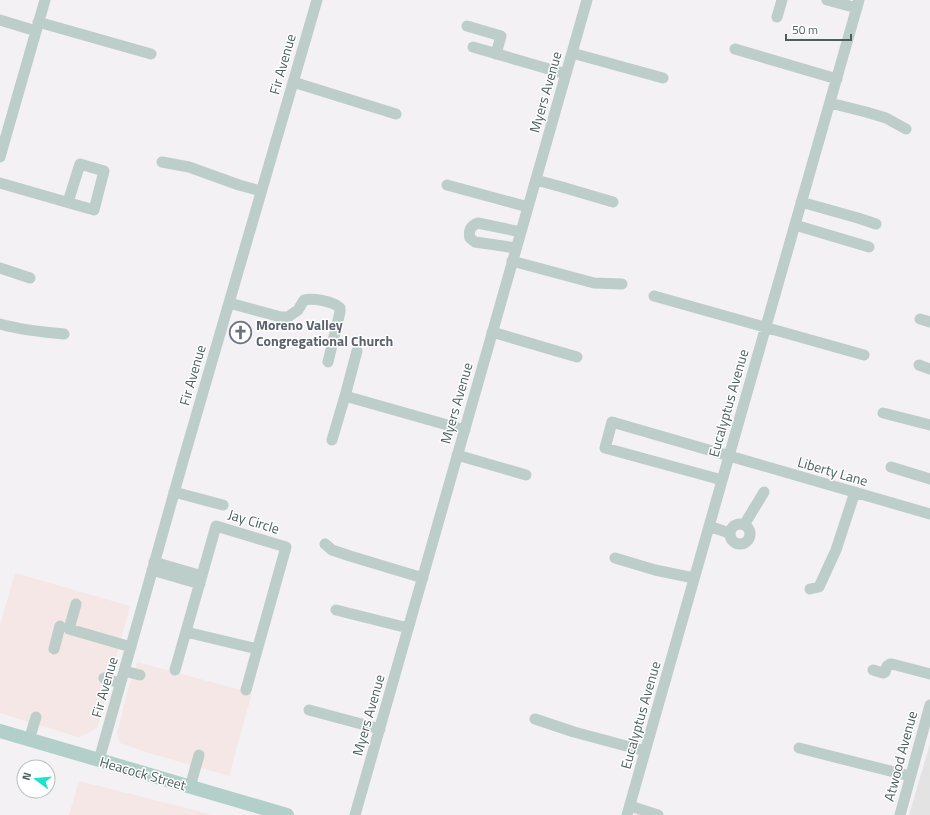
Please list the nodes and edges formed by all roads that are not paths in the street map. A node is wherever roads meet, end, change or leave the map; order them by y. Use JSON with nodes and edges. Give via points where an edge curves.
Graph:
{"nodes":[{"id":1,"x":45,"y":0,"type":"edge"},
{"id":2,"x":317,"y":0,"type":"edge"},
{"id":3,"x":587,"y":0,"type":"edge"},
{"id":4,"x":782,"y":0,"type":"edge"},
{"id":5,"x":827,"y":0,"type":"edge"},
{"id":6,"x":858,"y":4,"type":"edge"},
{"id":7,"x":777,"y":17,"type":"dead end"},
{"id":8,"x":0,"y":20,"type":"edge"},
{"id":9,"x":467,"y":26,"type":"dead end"},
{"id":10,"x":37,"y":27,"type":"junction"},
{"id":11,"x":473,"y":47,"type":"dead end"},
{"id":12,"x":735,"y":49,"type":"dead end"},
{"id":13,"x":572,"y":53,"type":"junction"},
{"id":14,"x":151,"y":54,"type":"dead end"},
{"id":15,"x":496,"y":54,"type":"junction"},
{"id":16,"x":566,"y":74,"type":"junction"},
{"id":17,"x":664,"y":78,"type":"dead end"},
{"id":18,"x":837,"y":79,"type":"junction"},
{"id":19,"x":293,"y":82,"type":"junction"},
{"id":20,"x":830,"y":103,"type":"junction"},
{"id":21,"x":396,"y":114,"type":"dead end"},
{"id":22,"x":906,"y":129,"type":"dead end"},
{"id":23,"x":0,"y":157,"type":"edge"},
{"id":24,"x":162,"y":162,"type":"dead end"},
{"id":25,"x":536,"y":180,"type":"junction"},
{"id":26,"x":0,"y":182,"type":"edge"},
{"id":27,"x":447,"y":185,"type":"dead end"},
{"id":28,"x":261,"y":191,"type":"junction"},
{"id":29,"x":68,"y":202,"type":"dead end"},
{"id":30,"x":613,"y":202,"type":"dead end"},
{"id":31,"x":801,"y":202,"type":"junction"},
{"id":32,"x":528,"y":207,"type":"junction"},
{"id":33,"x":876,"y":224,"type":"dead end"},
{"id":34,"x":795,"y":225,"type":"junction"},
{"id":35,"x":521,"y":232,"type":"junction"},
{"id":36,"x":869,"y":247,"type":"dead end"},
{"id":37,"x":516,"y":248,"type":"junction"},
{"id":38,"x":512,"y":261,"type":"junction"},
{"id":39,"x":0,"y":268,"type":"edge"},
{"id":40,"x":30,"y":278,"type":"dead end"},
{"id":41,"x":622,"y":284,"type":"dead end"},
{"id":42,"x":654,"y":296,"type":"dead end"},
{"id":43,"x":229,"y":303,"type":"junction"},
{"id":44,"x":0,"y":324,"type":"edge"},
{"id":45,"x":766,"y":327,"type":"junction"},
{"id":46,"x":492,"y":332,"type":"junction"},
{"id":47,"x":64,"y":334,"type":"dead end"},
{"id":48,"x":357,"y":351,"type":"dead end"},
{"id":49,"x":864,"y":355,"type":"dead end"},
{"id":50,"x":577,"y":357,"type":"dead end"},
{"id":51,"x":328,"y":362,"type":"dead end"},
{"id":52,"x":919,"y":365,"type":"dead end"},
{"id":53,"x":930,"y":368,"type":"edge"},
{"id":54,"x":345,"y":396,"type":"junction"},
{"id":55,"x":883,"y":414,"type":"dead end"},
{"id":56,"x":930,"y":425,"type":"edge"},
{"id":57,"x":464,"y":430,"type":"junction"},
{"id":58,"x":332,"y":440,"type":"dead end"},
{"id":59,"x":457,"y":455,"type":"junction"},
{"id":60,"x":729,"y":456,"type":"junction"},
{"id":61,"x":891,"y":467,"type":"dead end"},
{"id":62,"x":526,"y":475,"type":"dead end"},
{"id":63,"x":930,"y":479,"type":"edge"},
{"id":64,"x":722,"y":480,"type":"junction"},
{"id":65,"x":174,"y":492,"type":"junction"},
{"id":66,"x":764,"y":492,"type":"dead end"},
{"id":67,"x":855,"y":492,"type":"junction"},
{"id":68,"x":223,"y":505,"type":"dead end"},
{"id":69,"x":930,"y":514,"type":"edge"},
{"id":70,"x":744,"y":524,"type":"junction"},
{"id":71,"x":709,"y":526,"type":"junction"},
{"id":72,"x":729,"y":533,"type":"junction"},
{"id":73,"x":325,"y":544,"type":"dead end"},
{"id":74,"x":615,"y":558,"type":"dead end"},
{"id":75,"x":153,"y":566,"type":"junction"},
{"id":76,"x":422,"y":578,"type":"junction"},
{"id":77,"x":694,"y":578,"type":"junction"},
{"id":78,"x":201,"y":580,"type":"junction"},
{"id":79,"x":810,"y":589,"type":"dead end"},
{"id":80,"x":76,"y":604,"type":"dead end"},
{"id":81,"x":336,"y":610,"type":"dead end"},
{"id":82,"x":60,"y":626,"type":"dead end"},
{"id":83,"x":408,"y":628,"type":"junction"},
{"id":84,"x":186,"y":632,"type":"junction"},
{"id":85,"x":131,"y":647,"type":"junction"},
{"id":86,"x":54,"y":649,"type":"dead end"},
{"id":87,"x":257,"y":650,"type":"junction"},
{"id":88,"x":175,"y":670,"type":"dead end"},
{"id":89,"x":873,"y":670,"type":"dead end"},
{"id":90,"x":124,"y":671,"type":"junction"},
{"id":91,"x":930,"y":674,"type":"edge"},
{"id":92,"x":140,"y":675,"type":"dead end"},
{"id":93,"x":104,"y":678,"type":"dead end"},
{"id":94,"x":120,"y":683,"type":"junction"},
{"id":95,"x":246,"y":690,"type":"dead end"},
{"id":96,"x":930,"y":705,"type":"edge"},
{"id":97,"x":309,"y":710,"type":"dead end"},
{"id":98,"x":36,"y":717,"type":"dead end"},
{"id":99,"x":535,"y":719,"type":"dead end"},
{"id":100,"x":380,"y":729,"type":"junction"},
{"id":101,"x":0,"y":731,"type":"edge"},
{"id":102,"x":30,"y":740,"type":"junction"},
{"id":103,"x":799,"y":748,"type":"dead end"},
{"id":104,"x":645,"y":751,"type":"junction"},
{"id":105,"x":199,"y":755,"type":"dead end"},
{"id":106,"x":99,"y":760,"type":"junction"},
{"id":107,"x":910,"y":776,"type":"junction"},
{"id":108,"x":190,"y":787,"type":"junction"},
{"id":109,"x":629,"y":811,"type":"edge"},
{"id":110,"x":265,"y":812,"type":"edge"},
{"id":111,"x":287,"y":815,"type":"edge"},
{"id":112,"x":355,"y":815,"type":"edge"},
{"id":113,"x":658,"y":815,"type":"edge"},
{"id":114,"x":900,"y":815,"type":"edge"}],
"edges":[{"from":1,"to":10,"type":"street"},
{"from":2,"to":19,"type":"street","name":"Fir Avenue"},
{"from":3,"to":13,"type":"street","name":"Myers Avenue"},
{"from":4,"to":7,"type":"street"},
{"from":5,"to":6,"type":"street"},
{"from":6,"to":18,"type":"street","name":"Eucalyptus Avenue"},
{"from":8,"to":10,"type":"street"},
{"from":9,"to":15,"type":"street","via":[[501,36]]},
{"from":10,"to":14,"type":"street"},
{"from":10,"to":23,"type":"street"},
{"from":11,"to":15,"type":"street"},
{"from":12,"to":18,"type":"street"},
{"from":13,"to":16,"type":"street","name":"Myers Avenue"},
{"from":13,"to":17,"type":"street"},
{"from":15,"to":16,"type":"street"},
{"from":16,"to":25,"type":"street","name":"Myers Avenue"},
{"from":18,"to":20,"type":"street","name":"Eucalyptus Avenue"},
{"from":19,"to":21,"type":"street"},
{"from":19,"to":28,"type":"street","name":"Fir Avenue"},
{"from":20,"to":22,"type":"street","via":[[886,118]]},
{"from":20,"to":31,"type":"street","name":"Eucalyptus Avenue"},
{"from":24,"to":28,"type":"street","via":[[189,167]]},
{"from":25,"to":30,"type":"street"},
{"from":25,"to":32,"type":"street","name":"Myers Avenue"},
{"from":26,"to":29,"type":"street"},
{"from":27,"to":32,"type":"street"},
{"from":28,"to":43,"type":"street","name":"Fir Avenue"},
{"from":31,"to":33,"type":"street"},
{"from":31,"to":34,"type":"street","name":"Eucalyptus Avenue"},
{"from":32,"to":35,"type":"street","name":"Myers Avenue"},
{"from":34,"to":36,"type":"street"},
{"from":34,"to":45,"type":"street","name":"Eucalyptus Avenue"},
{"from":35,"to":37,"type":"street","name":"Myers Avenue"},
{"from":35,"to":37,"type":"street","via":[[478,223],[471,227],[469,232],[470,238],[475,242]]},
{"from":37,"to":38,"type":"street","name":"Myers Avenue"},
{"from":38,"to":41,"type":"street","via":[[594,283]]},
{"from":38,"to":46,"type":"street","name":"Myers Avenue"},
{"from":39,"to":40,"type":"street"},
{"from":42,"to":45,"type":"street"},
{"from":43,"to":51,"type":"street","via":[[281,317],[288,317],[298,310],[304,300],[319,300],[338,305],[340,312]]},
{"from":43,"to":65,"type":"street","name":"Fir Avenue"},
{"from":44,"to":47,"type":"street","via":[[37,332]]},
{"from":45,"to":49,"type":"street"},
{"from":45,"to":60,"type":"street","name":"Eucalyptus Avenue"},
{"from":46,"to":50,"type":"street"},
{"from":46,"to":57,"type":"street","name":"Myers Avenue"},
{"from":48,"to":54,"type":"street"},
{"from":52,"to":53,"type":"street"},
{"from":54,"to":57,"type":"street"},
{"from":54,"to":58,"type":"street"},
{"from":55,"to":56,"type":"street"},
{"from":57,"to":59,"type":"street","name":"Myers Avenue"},
{"from":59,"to":62,"type":"street"},
{"from":59,"to":76,"type":"street","name":"Myers Avenue"},
{"from":60,"to":64,"type":"street","name":"Eucalyptus Avenue"},
{"from":60,"to":64,"type":"street","name":"Liberty Lane","via":[[612,422],[605,448]]},
{"from":60,"to":67,"type":"street","name":"Liberty Lane"},
{"from":61,"to":63,"type":"street"},
{"from":64,"to":71,"type":"street","name":"Eucalyptus Avenue"},
{"from":65,"to":68,"type":"street"},
{"from":65,"to":75,"type":"street","name":"Fir Avenue"},
{"from":66,"to":70,"type":"street"},
{"from":67,"to":69,"type":"street","name":"Liberty Lane"},
{"from":67,"to":79,"type":"street","via":[[836,550],[820,587]]},
{"from":70,"to":72,"type":"street","via":[[735,525]]},
{"from":70,"to":72,"type":"street","via":[[749,529],[750,536],[743,544],[733,542]]},
{"from":71,"to":72,"type":"street"},
{"from":71,"to":77,"type":"street","name":"Eucalyptus Avenue"},
{"from":73,"to":76,"type":"street","via":[[332,550]]},
{"from":74,"to":77,"type":"street"},
{"from":75,"to":78,"type":"street"},
{"from":75,"to":85,"type":"street","name":"Fir Avenue"},
{"from":76,"to":83,"type":"street","name":"Myers Avenue"},
{"from":77,"to":104,"type":"street","name":"Eucalyptus Avenue"},
{"from":78,"to":84,"type":"street","name":"Jay Circle"},
{"from":78,"to":87,"type":"street","name":"Jay Circle","via":[[216,526],[286,547]]},
{"from":80,"to":85,"type":"street","via":[[69,629]]},
{"from":81,"to":83,"type":"street"},
{"from":82,"to":86,"type":"street"},
{"from":83,"to":100,"type":"street","name":"Myers Avenue"},
{"from":84,"to":87,"type":"street"},
{"from":84,"to":88,"type":"street","name":"Jay Circle"},
{"from":85,"to":90,"type":"street","name":"Fir Avenue"},
{"from":87,"to":95,"type":"street","name":"Jay Circle"},
{"from":89,"to":91,"type":"street","via":[[883,673],[887,666],[892,664]]},
{"from":90,"to":92,"type":"street"},
{"from":90,"to":94,"type":"street","name":"Fir Avenue"},
{"from":93,"to":94,"type":"street"},
{"from":94,"to":106,"type":"street","name":"Fir Avenue"},
{"from":96,"to":107,"type":"street","name":"Atwood Avenue"},
{"from":97,"to":100,"type":"street"},
{"from":98,"to":102,"type":"street"},
{"from":99,"to":104,"type":"street"},
{"from":100,"to":112,"type":"street","name":"Myers Avenue"},
{"from":101,"to":102,"type":"main road","name":"Heacock Street"},
{"from":102,"to":106,"type":"main road","name":"Heacock Street"},
{"from":103,"to":107,"type":"street"},
{"from":104,"to":109,"type":"street","name":"Eucalyptus Avenue"},
{"from":105,"to":108,"type":"street"},
{"from":106,"to":108,"type":"main road","name":"Heacock Street"},
{"from":107,"to":114,"type":"street","name":"Atwood Avenue"},
{"from":108,"to":110,"type":"main road","name":"Heacock Street"},
{"from":109,"to":113,"type":"street"},
{"from":110,"to":111,"type":"main road","name":"Heacock Street"}]}
